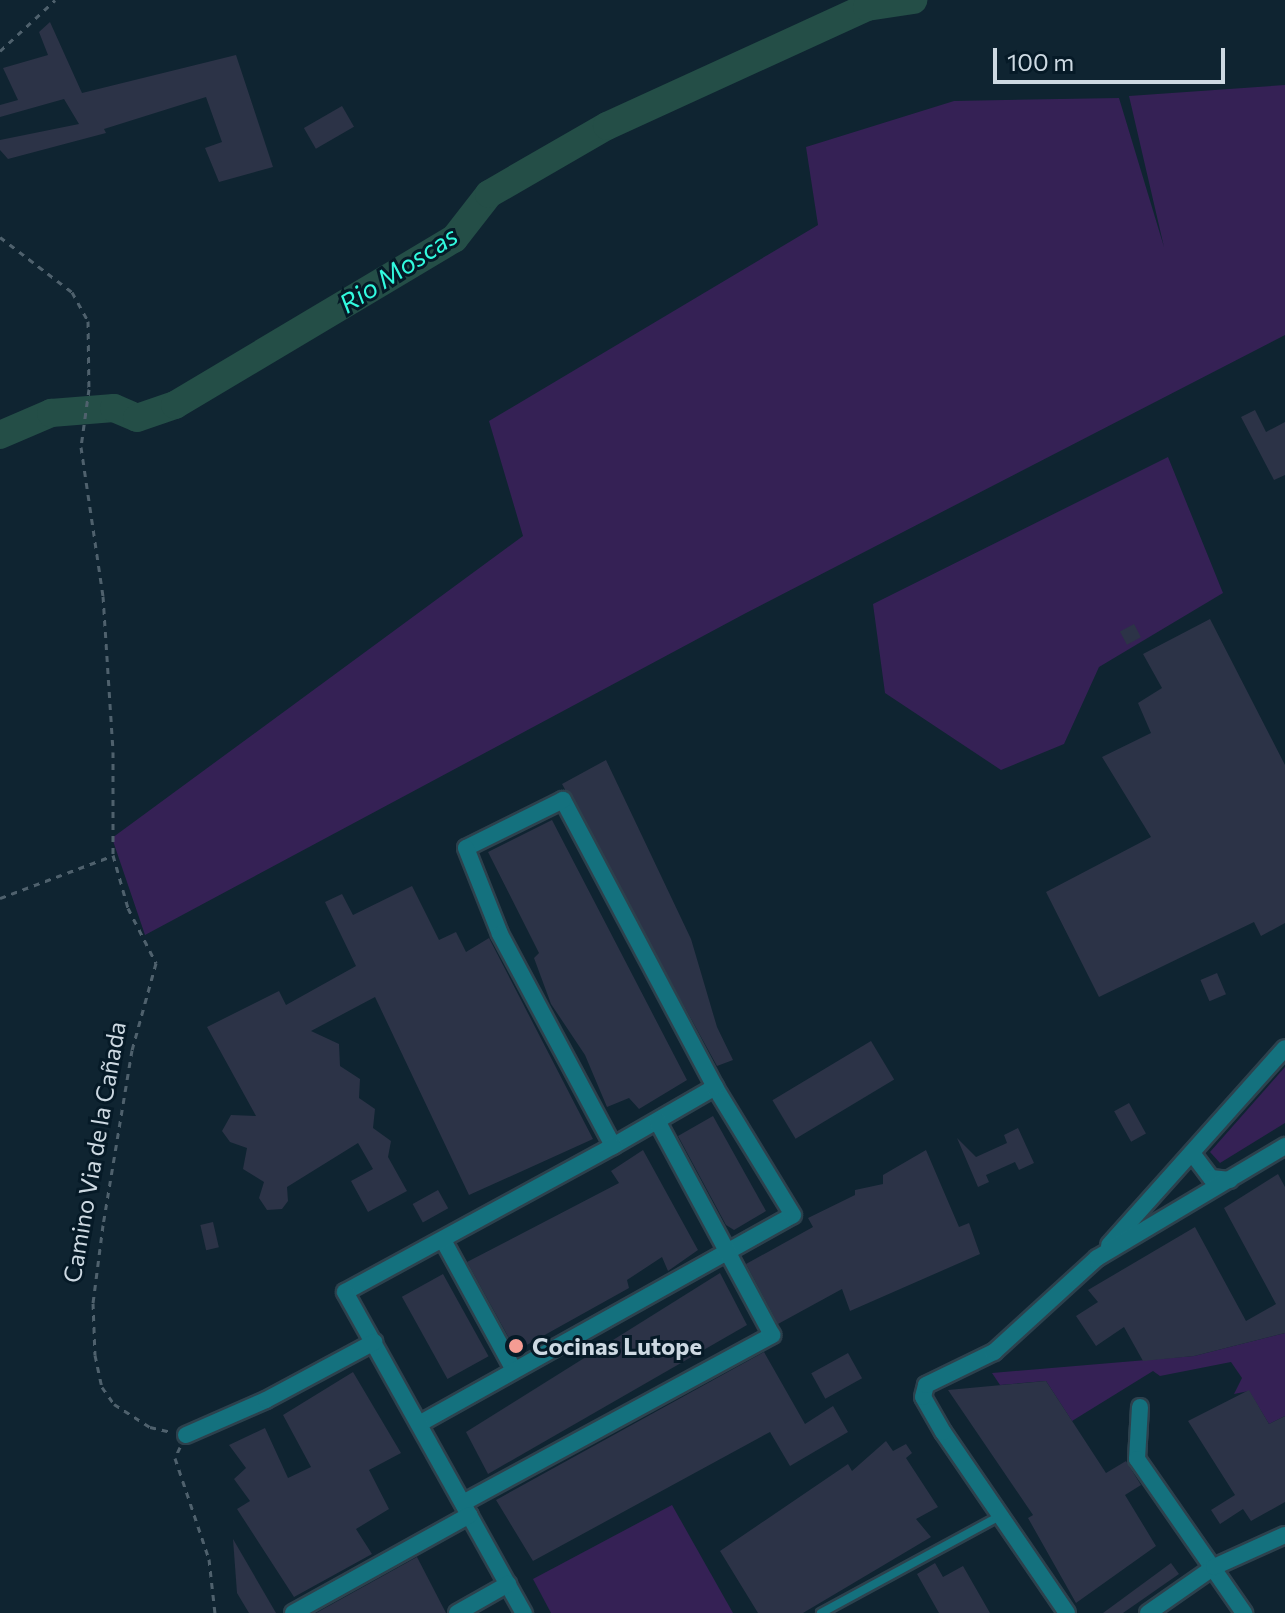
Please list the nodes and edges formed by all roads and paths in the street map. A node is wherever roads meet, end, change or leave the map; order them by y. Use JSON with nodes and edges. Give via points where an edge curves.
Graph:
{"nodes":[{"id":1,"x":55,"y":0,"type":"edge"},
{"id":2,"x":0,"y":51,"type":"edge"},
{"id":3,"x":0,"y":237,"type":"edge"},
{"id":4,"x":113,"y":855,"type":"junction"},
{"id":5,"x":0,"y":898,"type":"edge"},
{"id":6,"x":1285,"y":1048,"type":"edge"},
{"id":7,"x":715,"y":1087,"type":"junction"},
{"id":8,"x":658,"y":1122,"type":"junction"},
{"id":9,"x":613,"y":1146,"type":"junction"},
{"id":10,"x":1285,"y":1146,"type":"edge"},
{"id":11,"x":1192,"y":1153,"type":"junction"},
{"id":12,"x":1171,"y":1177,"type":"junction"},
{"id":13,"x":1230,"y":1180,"type":"junction"},
{"id":14,"x":1189,"y":1204,"type":"junction"},
{"id":15,"x":443,"y":1240,"type":"junction"},
{"id":16,"x":728,"y":1249,"type":"junction"},
{"id":17,"x":1097,"y":1258,"type":"junction"},
{"id":18,"x":374,"y":1342,"type":"junction"},
{"id":19,"x":514,"y":1370,"type":"junction"},
{"id":20,"x":1140,"y":1407,"type":"dead end"},
{"id":21,"x":419,"y":1424,"type":"junction"},
{"id":22,"x":186,"y":1435,"type":"junction"},
{"id":23,"x":467,"y":1509,"type":"junction"},
{"id":24,"x":1000,"y":1516,"type":"junction"},
{"id":25,"x":1285,"y":1535,"type":"edge"},
{"id":26,"x":1214,"y":1567,"type":"junction"},
{"id":27,"x":508,"y":1584,"type":"junction"},
{"id":28,"x":215,"y":1613,"type":"edge"},
{"id":29,"x":293,"y":1613,"type":"edge"},
{"id":30,"x":457,"y":1613,"type":"edge"},
{"id":31,"x":524,"y":1613,"type":"edge"},
{"id":32,"x":821,"y":1613,"type":"edge"},
{"id":33,"x":1067,"y":1613,"type":"edge"},
{"id":34,"x":1148,"y":1613,"type":"edge"},
{"id":35,"x":1244,"y":1613,"type":"edge"}],
"edges":[{"from":1,"to":2,"type":"path"},
{"from":3,"to":4,"type":"path","name":"Camino Via de la Cañada","via":[[72,292],[84,309],[89,389],[83,472],[103,596]]},
{"from":4,"to":5,"type":"path"},
{"from":4,"to":22,"type":"path","name":"Camino Via de la Cañada","via":[[128,908],[156,963],[132,1050],[103,1225],[93,1303],[95,1355],[102,1387],[114,1404],[150,1427]]},
{"from":6,"to":11,"type":"street"},
{"from":7,"to":8,"type":"street"},
{"from":7,"to":9,"type":"street","via":[[563,800],[466,848],[500,934]]},
{"from":7,"to":16,"type":"street","via":[[793,1215]]},
{"from":8,"to":9,"type":"street"},
{"from":8,"to":16,"type":"street"},
{"from":9,"to":15,"type":"street"},
{"from":10,"to":13,"type":"street"},
{"from":11,"to":12,"type":"street"},
{"from":11,"to":13,"type":"street","via":[[1211,1178]]},
{"from":12,"to":14,"type":"street"},
{"from":12,"to":17,"type":"street"},
{"from":13,"to":14,"type":"street"},
{"from":14,"to":17,"type":"street"},
{"from":15,"to":18,"type":"street","via":[[345,1292]]},
{"from":15,"to":19,"type":"street"},
{"from":16,"to":19,"type":"street"},
{"from":16,"to":23,"type":"street","via":[[772,1335]]},
{"from":17,"to":24,"type":"street","via":[[1001,1347],[926,1385],[923,1397]]},
{"from":18,"to":21,"type":"street"},
{"from":18,"to":22,"type":"street","via":[[266,1400]]},
{"from":19,"to":21,"type":"street"},
{"from":20,"to":26,"type":"street","via":[[1137,1459]]},
{"from":21,"to":23,"type":"street"},
{"from":22,"to":28,"type":"path","via":[[175,1458],[205,1545]]},
{"from":23,"to":27,"type":"street"},
{"from":23,"to":29,"type":"street"},
{"from":24,"to":32,"type":"lane"},
{"from":24,"to":33,"type":"street"},
{"from":25,"to":26,"type":"street"},
{"from":26,"to":34,"type":"street"},
{"from":26,"to":35,"type":"street"},
{"from":27,"to":30,"type":"street"},
{"from":27,"to":31,"type":"street"}]}
